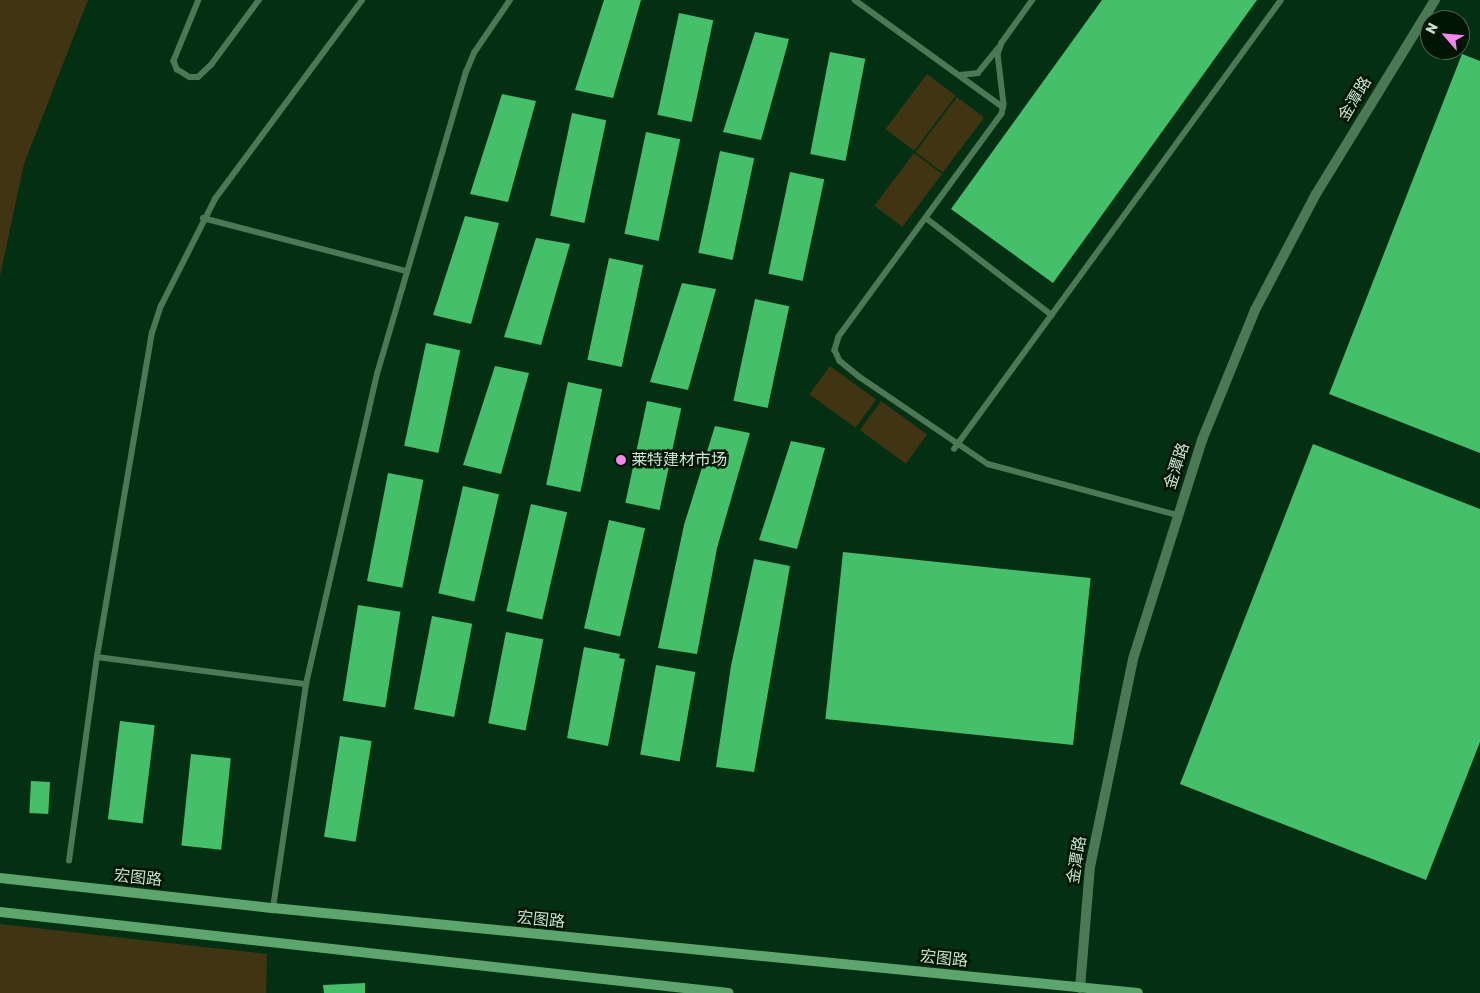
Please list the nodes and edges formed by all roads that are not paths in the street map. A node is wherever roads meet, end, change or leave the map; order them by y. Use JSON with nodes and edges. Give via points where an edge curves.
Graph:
{"nodes":[{"id":1,"x":199,"y":0,"type":"edge"},
{"id":2,"x":259,"y":0,"type":"edge"},
{"id":3,"x":362,"y":0,"type":"edge"},
{"id":4,"x":510,"y":0,"type":"edge"},
{"id":5,"x":855,"y":0,"type":"edge"},
{"id":6,"x":1033,"y":0,"type":"edge"},
{"id":7,"x":1281,"y":0,"type":"edge"},
{"id":8,"x":1435,"y":0,"type":"edge"},
{"id":9,"x":1002,"y":43,"type":"junction"},
{"id":10,"x":959,"y":75,"type":"junction"},
{"id":11,"x":1003,"y":107,"type":"junction"},
{"id":12,"x":203,"y":218,"type":"junction"},
{"id":13,"x":926,"y":218,"type":"junction"},
{"id":14,"x":407,"y":271,"type":"junction"},
{"id":15,"x":1052,"y":315,"type":"junction"},
{"id":16,"x":955,"y":446,"type":"junction"},
{"id":17,"x":1177,"y":515,"type":"junction"},
{"id":18,"x":97,"y":657,"type":"junction"},
{"id":19,"x":306,"y":684,"type":"junction"},
{"id":20,"x":69,"y":862,"type":"dead end"},
{"id":21,"x":0,"y":878,"type":"edge"},
{"id":22,"x":273,"y":908,"type":"junction"},
{"id":23,"x":0,"y":912,"type":"edge"},
{"id":24,"x":1079,"y":990,"type":"edge"},
{"id":25,"x":729,"y":993,"type":"edge"},
{"id":26,"x":1138,"y":993,"type":"edge"}],
"edges":[{"from":1,"to":2,"type":"lane","via":[[174,61],[177,69],[190,77],[198,77],[211,65]]},
{"from":3,"to":12,"type":"lane"},
{"from":4,"to":14,"type":"lane","via":[[474,53],[466,72]]},
{"from":5,"to":10,"type":"lane"},
{"from":6,"to":9,"type":"lane"},
{"from":7,"to":15,"type":"lane"},
{"from":8,"to":17,"type":"street","name":"金潭路","via":[[1316,194],[1256,310],[1202,440]]},
{"from":9,"to":10,"type":"lane","via":[[978,74]]},
{"from":9,"to":11,"type":"lane","via":[[998,54]]},
{"from":10,"to":11,"type":"lane"},
{"from":11,"to":13,"type":"lane"},
{"from":12,"to":14,"type":"lane"},
{"from":12,"to":18,"type":"lane","via":[[161,306],[152,334]]},
{"from":13,"to":15,"type":"lane"},
{"from":13,"to":16,"type":"lane","via":[[839,337],[835,350],[840,360],[860,377]]},
{"from":14,"to":19,"type":"lane","via":[[348,489]]},
{"from":15,"to":16,"type":"lane"},
{"from":16,"to":17,"type":"lane","via":[[1004,470]]},
{"from":17,"to":24,"type":"street","name":"金潭路","via":[[1133,659],[1090,867]]},
{"from":18,"to":19,"type":"lane"},
{"from":18,"to":20,"type":"lane"},
{"from":19,"to":22,"type":"lane"},
{"from":21,"to":22,"type":"main road","name":"宏图路"},
{"from":22,"to":24,"type":"main road","name":"宏图路"},
{"from":23,"to":25,"type":"main road"},
{"from":24,"to":26,"type":"main road","name":"宏图路"}]}
